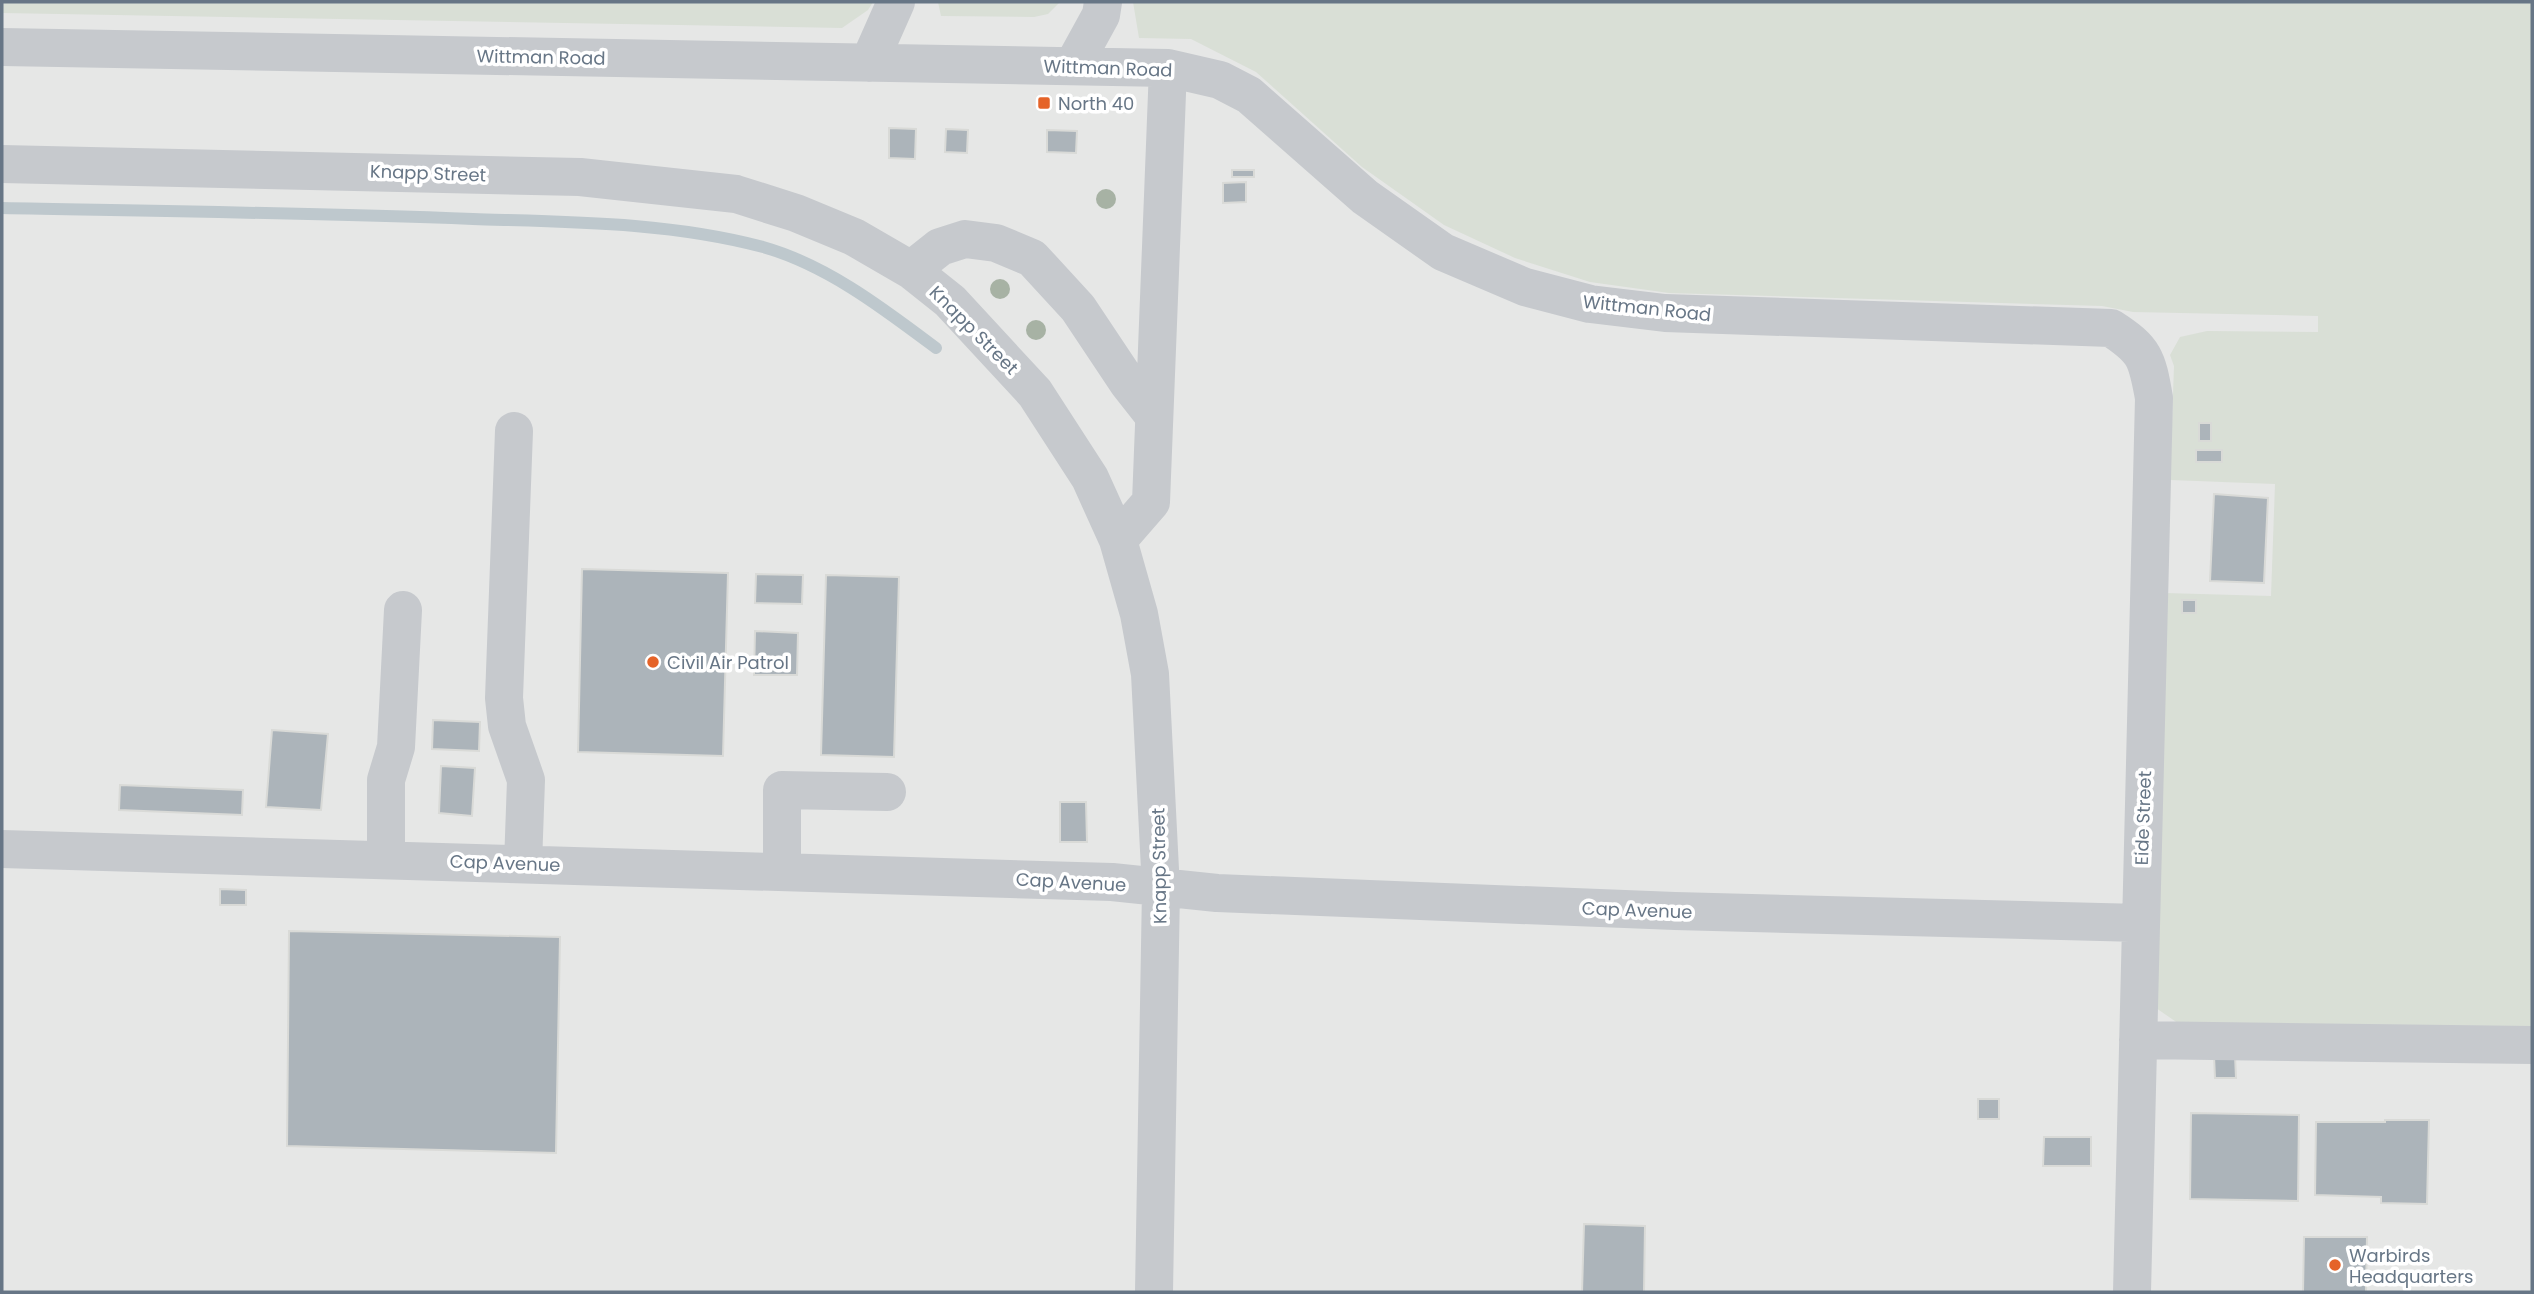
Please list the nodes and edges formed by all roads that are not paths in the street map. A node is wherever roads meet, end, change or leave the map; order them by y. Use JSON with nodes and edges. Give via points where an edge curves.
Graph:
{"nodes":[{"id":1,"x":896,"y":2,"type":"edge"},
{"id":2,"x":1103,"y":2,"type":"edge"},
{"id":3,"x":2,"y":47,"type":"edge"},
{"id":4,"x":869,"y":63,"type":"junction"},
{"id":5,"x":1073,"y":66,"type":"junction"},
{"id":6,"x":1168,"y":68,"type":"junction"},
{"id":7,"x":2,"y":164,"type":"edge"},
{"id":8,"x":911,"y":270,"type":"junction"},
{"id":9,"x":2138,"y":346,"type":"joint"},
{"id":10,"x":1154,"y":415,"type":"junction"},
{"id":11,"x":514,"y":431,"type":"dead end"},
{"id":12,"x":1118,"y":540,"type":"junction"},
{"id":13,"x":403,"y":610,"type":"dead end"},
{"id":14,"x":887,"y":792,"type":"dead end"},
{"id":15,"x":2,"y":849,"type":"edge"},
{"id":16,"x":386,"y":859,"type":"junction"},
{"id":17,"x":523,"y":864,"type":"junction"},
{"id":18,"x":782,"y":872,"type":"junction"},
{"id":19,"x":1161,"y":889,"type":"junction"},
{"id":20,"x":2140,"y":922,"type":"junction"},
{"id":21,"x":2138,"y":1040,"type":"junction"},
{"id":22,"x":2532,"y":1045,"type":"edge"},
{"id":23,"x":1154,"y":1292,"type":"edge"},
{"id":24,"x":2132,"y":1292,"type":"edge"}],
"edges":[{"from":1,"to":4,"type":"lane"},
{"from":2,"to":5,"type":"lane","via":[[1101,15]]},
{"from":3,"to":4,"type":"lane","name":"Wittman Road"},
{"from":4,"to":5,"type":"lane","name":"Wittman Road"},
{"from":5,"to":6,"type":"lane","name":"Wittman Road"},
{"from":6,"to":9,"type":"lane","name":"Wittman Road","via":[[1220,79],[1249,95],[1365,197],[1443,253],[1525,287],[1590,304],[1665,313],[2111,328]]},
{"from":6,"to":10,"type":"lane"},
{"from":7,"to":8,"type":"lane","name":"Knapp Street","via":[[580,177],[736,194],[854,237]]},
{"from":8,"to":10,"type":"lane","via":[[940,247],[965,239],[996,243],[1032,258],[1078,308]]},
{"from":8,"to":12,"type":"lane","name":"Knapp Street","via":[[950,301],[1035,393],[1090,478]]},
{"from":9,"to":20,"type":"lane","name":"Eide Street","via":[[2154,398]]},
{"from":10,"to":12,"type":"lane","via":[[1151,502]]},
{"from":11,"to":17,"type":"lane","via":[[504,698],[526,780]]},
{"from":12,"to":19,"type":"lane","name":"Knapp Street","via":[[1150,674]]},
{"from":13,"to":16,"type":"lane","via":[[396,747],[386,780]]},
{"from":14,"to":18,"type":"lane","via":[[782,790]]},
{"from":15,"to":16,"type":"lane","name":"Cap Avenue"},
{"from":16,"to":17,"type":"lane","name":"Cap Avenue"},
{"from":17,"to":18,"type":"lane","name":"Cap Avenue"},
{"from":18,"to":19,"type":"lane","name":"Cap Avenue","via":[[1112,882]]},
{"from":19,"to":20,"type":"lane","name":"Cap Avenue","via":[[1675,911]]},
{"from":19,"to":23,"type":"lane","name":"Knapp Street"},
{"from":20,"to":21,"type":"lane","name":"Eide Street"},
{"from":21,"to":22,"type":"lane"},
{"from":21,"to":24,"type":"lane","name":"Eide Street"}]}
